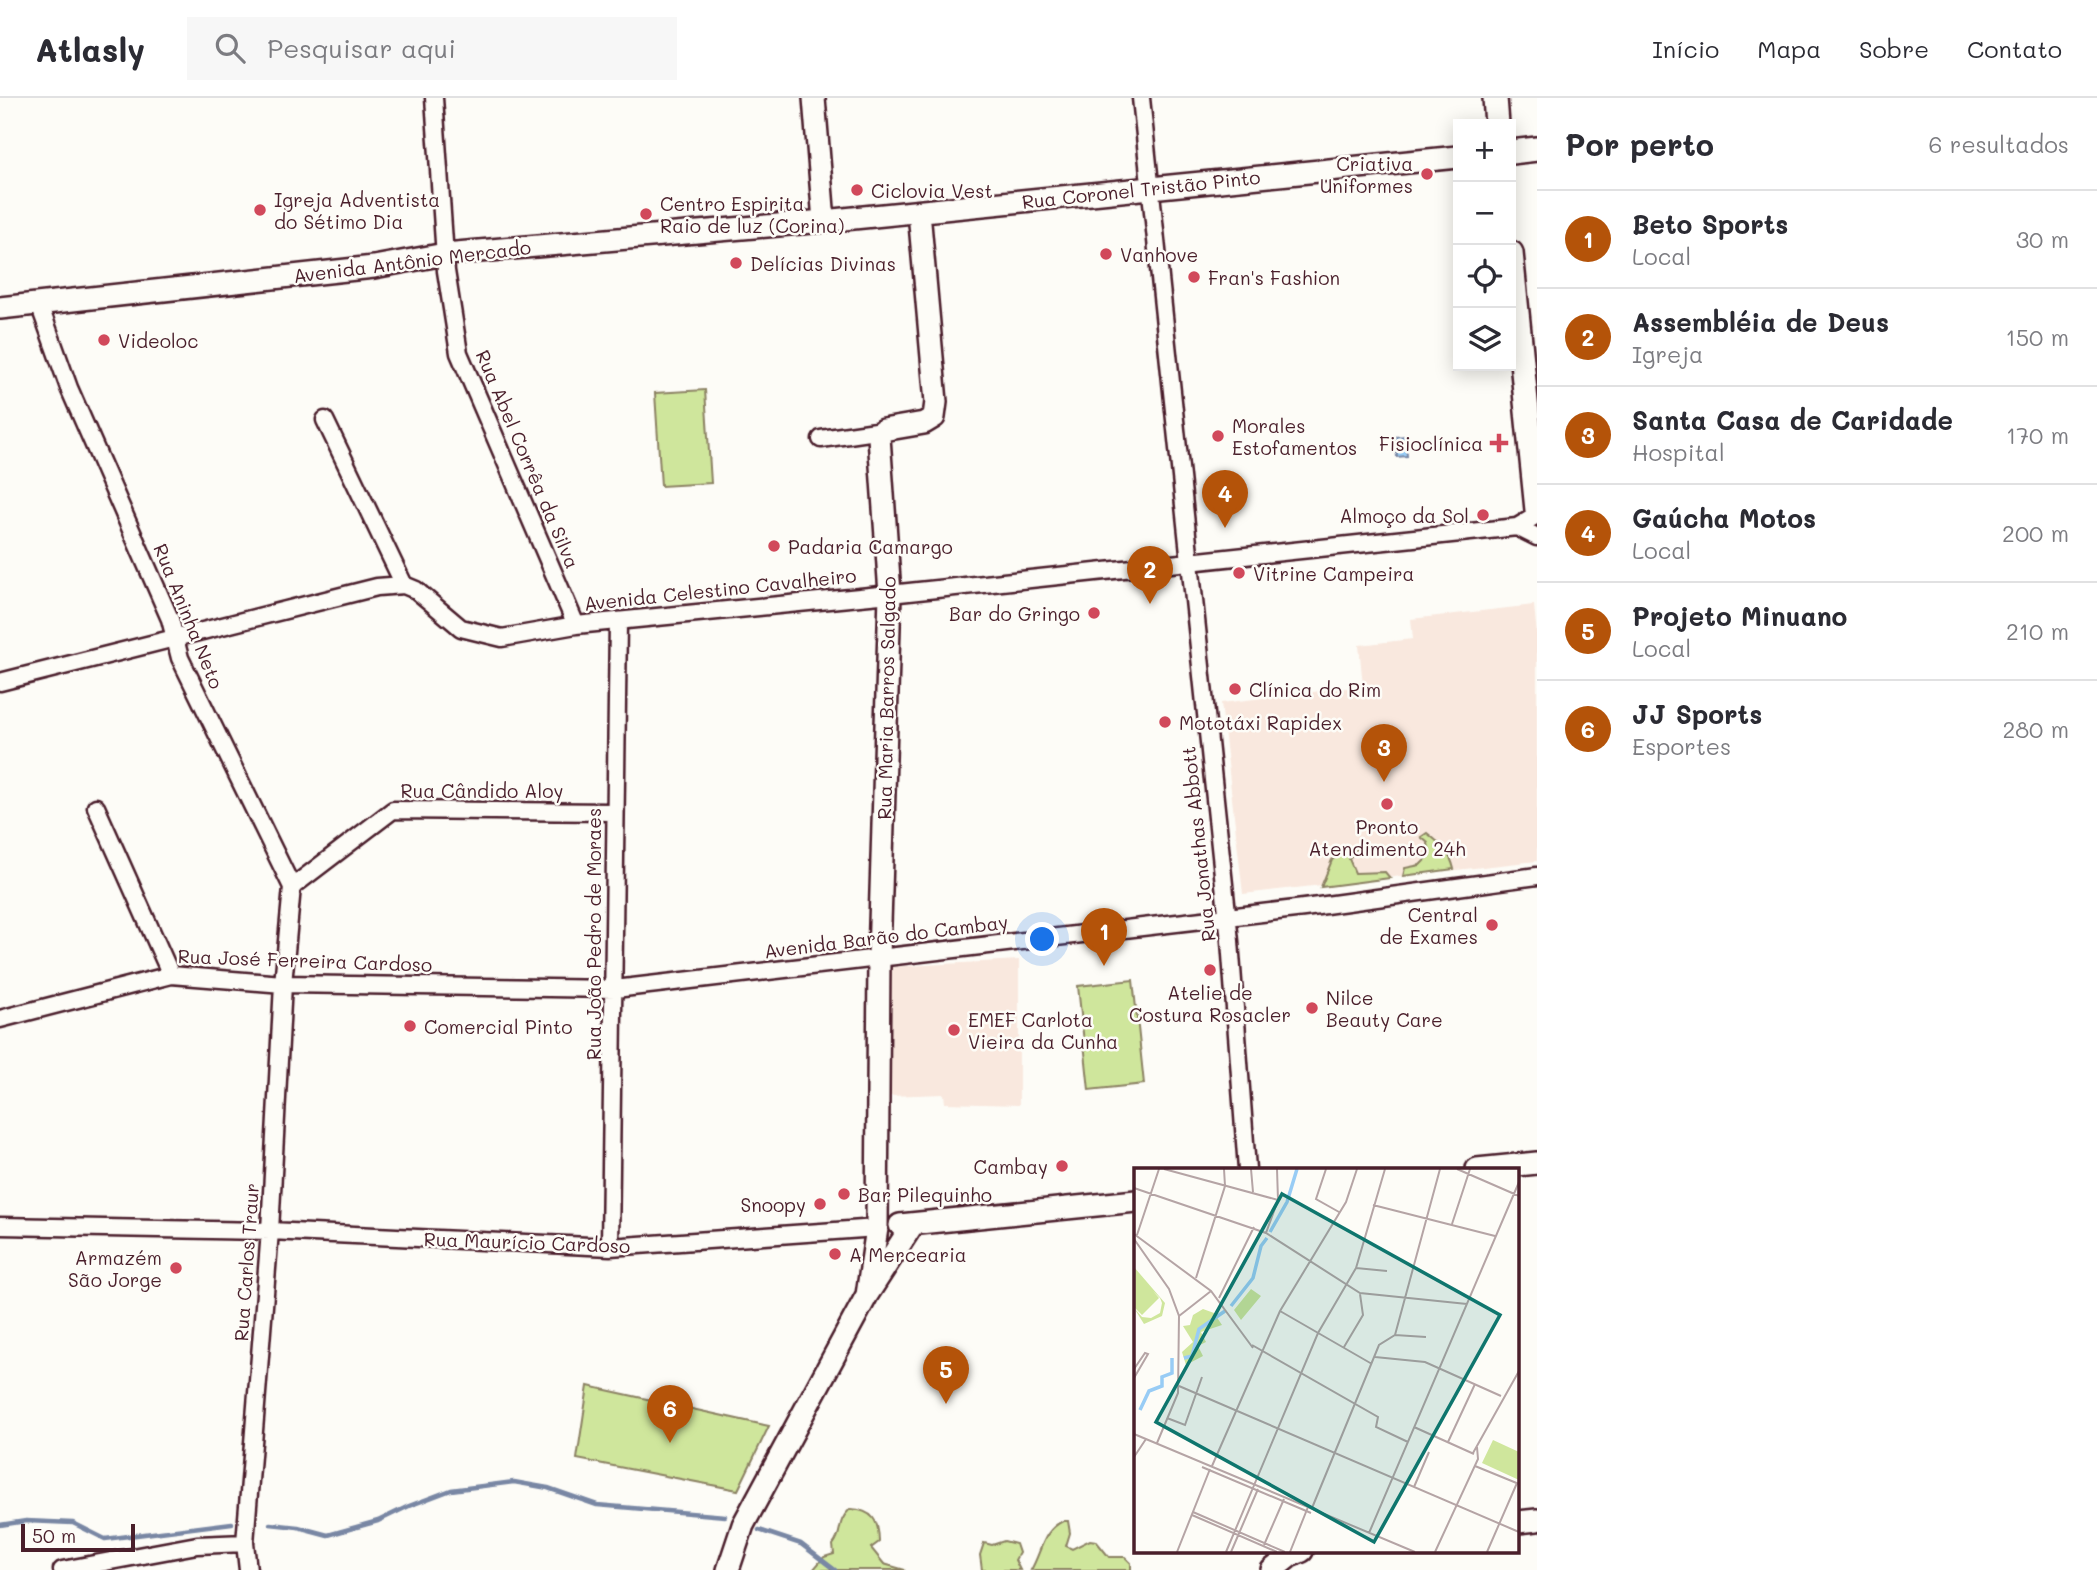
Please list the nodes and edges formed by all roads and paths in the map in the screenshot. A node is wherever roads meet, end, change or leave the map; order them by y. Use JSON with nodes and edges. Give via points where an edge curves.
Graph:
{"nodes":[{"id":1,"x":434,"y":98,"type":"edge"},
{"id":2,"x":814,"y":98,"type":"edge"},
{"id":3,"x":1142,"y":98,"type":"edge"},
{"id":4,"x":1495,"y":98,"type":"edge"},
{"id":5,"x":1497,"y":119,"type":"edge"},
{"id":6,"x":1537,"y":149,"type":"edge"},
{"id":7,"x":1516,"y":151,"type":"edge"},
{"id":8,"x":1453,"y":159,"type":"edge"},
{"id":9,"x":1151,"y":189,"type":"junction"},
{"id":10,"x":919,"y":212,"type":"junction"},
{"id":11,"x":824,"y":221,"type":"junction"},
{"id":12,"x":445,"y":254,"type":"junction"},
{"id":13,"x":1516,"y":303,"type":"edge"},
{"id":14,"x":39,"y":304,"type":"junction"},
{"id":15,"x":0,"y":308,"type":"edge"},
{"id":16,"x":325,"y":419,"type":"dead end"},
{"id":17,"x":883,"y":430,"type":"junction"},
{"id":18,"x":821,"y":439,"type":"dead end"},
{"id":19,"x":1537,"y":512,"type":"edge"},
{"id":20,"x":1517,"y":527,"type":"junction"},
{"id":21,"x":1537,"y":537,"type":"edge"},
{"id":22,"x":1190,"y":560,"type":"junction"},
{"id":23,"x":404,"y":585,"type":"junction"},
{"id":24,"x":890,"y":594,"type":"junction"},
{"id":25,"x":618,"y":621,"type":"junction"},
{"id":26,"x":576,"y":625,"type":"junction"},
{"id":27,"x":175,"y":637,"type":"junction"},
{"id":28,"x":0,"y":682,"type":"edge"},
{"id":29,"x":96,"y":807,"type":"dead end"},
{"id":30,"x":614,"y":812,"type":"junction"},
{"id":31,"x":1537,"y":876,"type":"edge"},
{"id":32,"x":292,"y":887,"type":"junction"},
{"id":33,"x":1227,"y":916,"type":"junction"},
{"id":34,"x":879,"y":957,"type":"junction"},
{"id":35,"x":171,"y":975,"type":"junction"},
{"id":36,"x":283,"y":984,"type":"junction"},
{"id":37,"x":615,"y":989,"type":"junction"},
{"id":38,"x":0,"y":1019,"type":"edge"},
{"id":39,"x":1537,"y":1163,"type":"edge"},
{"id":40,"x":1247,"y":1168,"type":"edge"},
{"id":41,"x":1487,"y":1168,"type":"edge"},
{"id":42,"x":1134,"y":1201,"type":"edge"},
{"id":43,"x":913,"y":1224,"type":"junction"},
{"id":44,"x":0,"y":1226,"type":"edge"},
{"id":45,"x":877,"y":1228,"type":"junction"},
{"id":46,"x":270,"y":1231,"type":"junction"},
{"id":47,"x":610,"y":1247,"type":"junction"},
{"id":48,"x":867,"y":1295,"type":"junction"},
{"id":49,"x":245,"y":1543,"type":"junction"},
{"id":50,"x":1294,"y":1553,"type":"edge"},
{"id":51,"x":62,"y":1570,"type":"edge"},
{"id":52,"x":248,"y":1570,"type":"edge"},
{"id":53,"x":728,"y":1570,"type":"edge"},
{"id":54,"x":1272,"y":1570,"type":"edge"}],
"edges":[{"from":1,"to":12,"type":"street","name":"Rua Abel Corrêa da Silva"},
{"from":2,"to":11,"type":"street"},
{"from":3,"to":9,"type":"street","name":"Rua Jonathas Abbott"},
{"from":4,"to":5,"type":"main road"},
{"from":6,"to":7,"type":"main road"},
{"from":8,"to":9,"type":"street","name":"Rua Coronel Tristão Pinto"},
{"from":9,"to":10,"type":"street","name":"Rua Coronel Tristão Pinto"},
{"from":9,"to":22,"type":"street","name":"Rua Jonathas Abbott"},
{"from":10,"to":11,"type":"street","name":"Rua Coronel Tristão Pinto"},
{"from":10,"to":17,"type":"street","via":[[934,417]]},
{"from":11,"to":12,"type":"street","name":"Avenida Antônio Mercado"},
{"from":12,"to":14,"type":"street","name":"Avenida Antônio Mercado","via":[[374,267]]},
{"from":12,"to":26,"type":"street","name":"Rua Abel Corrêa da Silva","via":[[459,353]]},
{"from":13,"to":19,"type":"main road"},
{"from":14,"to":15,"type":"street","name":"Avenida Antônio Mercado"},
{"from":14,"to":27,"type":"street","name":"Rua Aninha Neto","via":[[69,388]]},
{"from":16,"to":23,"type":"street"},
{"from":17,"to":18,"type":"street"},
{"from":17,"to":24,"type":"street","name":"Rua Maria Barros Salgado","via":[[879,438]]},
{"from":19,"to":20,"type":"street","name":"Avenida Celestino Cavalheiro"},
{"from":20,"to":21,"type":"street"},
{"from":20,"to":22,"type":"street","name":"Avenida Celestino Cavalheiro"},
{"from":22,"to":24,"type":"street","name":"Avenida Celestino Cavalheiro"},
{"from":22,"to":33,"type":"street","name":"Rua Jonathas Abbott"},
{"from":23,"to":26,"type":"street","name":"Avenida Celestino Cavalheiro","via":[[461,628],[502,638]]},
{"from":23,"to":27,"type":"street","via":[[377,587]]},
{"from":24,"to":25,"type":"street","name":"Avenida Celestino Cavalheiro"},
{"from":24,"to":34,"type":"street","name":"Rua Maria Barros Salgado"},
{"from":25,"to":26,"type":"street","name":"Avenida Celestino Cavalheiro"},
{"from":25,"to":30,"type":"street","name":"Rua João Pedro de Moraes"},
{"from":27,"to":28,"type":"street"},
{"from":27,"to":32,"type":"street","name":"Rua Aninha Neto","via":[[180,658]]},
{"from":29,"to":35,"type":"street"},
{"from":30,"to":32,"type":"street","name":"Rua Cândido Aloy","via":[[393,810]]},
{"from":30,"to":37,"type":"street","name":"Rua João Pedro de Moraes"},
{"from":31,"to":33,"type":"street","name":"Avenida Barão do Cambay"},
{"from":32,"to":36,"type":"street"},
{"from":33,"to":34,"type":"street","name":"Avenida Barão do Cambay"},
{"from":33,"to":40,"type":"street","name":"Rua Jonathas Abbott"},
{"from":34,"to":37,"type":"street","name":"Avenida Barão do Cambay"},
{"from":34,"to":45,"type":"street","name":"Rua Maria Barros Salgado"},
{"from":35,"to":36,"type":"street","name":"Rua José Ferreira Cardoso"},
{"from":35,"to":38,"type":"street","name":"Rua José Ferreira Cardoso"},
{"from":36,"to":37,"type":"street","name":"Rua José Ferreira Cardoso"},
{"from":36,"to":46,"type":"street","name":"Rua Carlos Traur"},
{"from":37,"to":47,"type":"street","name":"Rua João Pedro de Moraes"},
{"from":39,"to":41,"type":"street"},
{"from":42,"to":43,"type":"street","name":"Rua Maurício Cardoso"},
{"from":43,"to":45,"type":"street","name":"Rua Maurício Cardoso"},
{"from":43,"to":48,"type":"street"},
{"from":44,"to":46,"type":"street","name":"Rua Maurício Cardoso"},
{"from":45,"to":47,"type":"street","name":"Rua Maurício Cardoso"},
{"from":45,"to":48,"type":"street","name":"Rua Maria Barros Salgado"},
{"from":46,"to":47,"type":"street","name":"Rua Maurício Cardoso"},
{"from":46,"to":49,"type":"street","name":"Rua Carlos Traur"},
{"from":48,"to":53,"type":"street","via":[[743,1525]]},
{"from":49,"to":51,"type":"street","via":[[197,1545]]},
{"from":49,"to":52,"type":"street","name":"Rua Carlos Traur"},
{"from":50,"to":54,"type":"street"}]}
